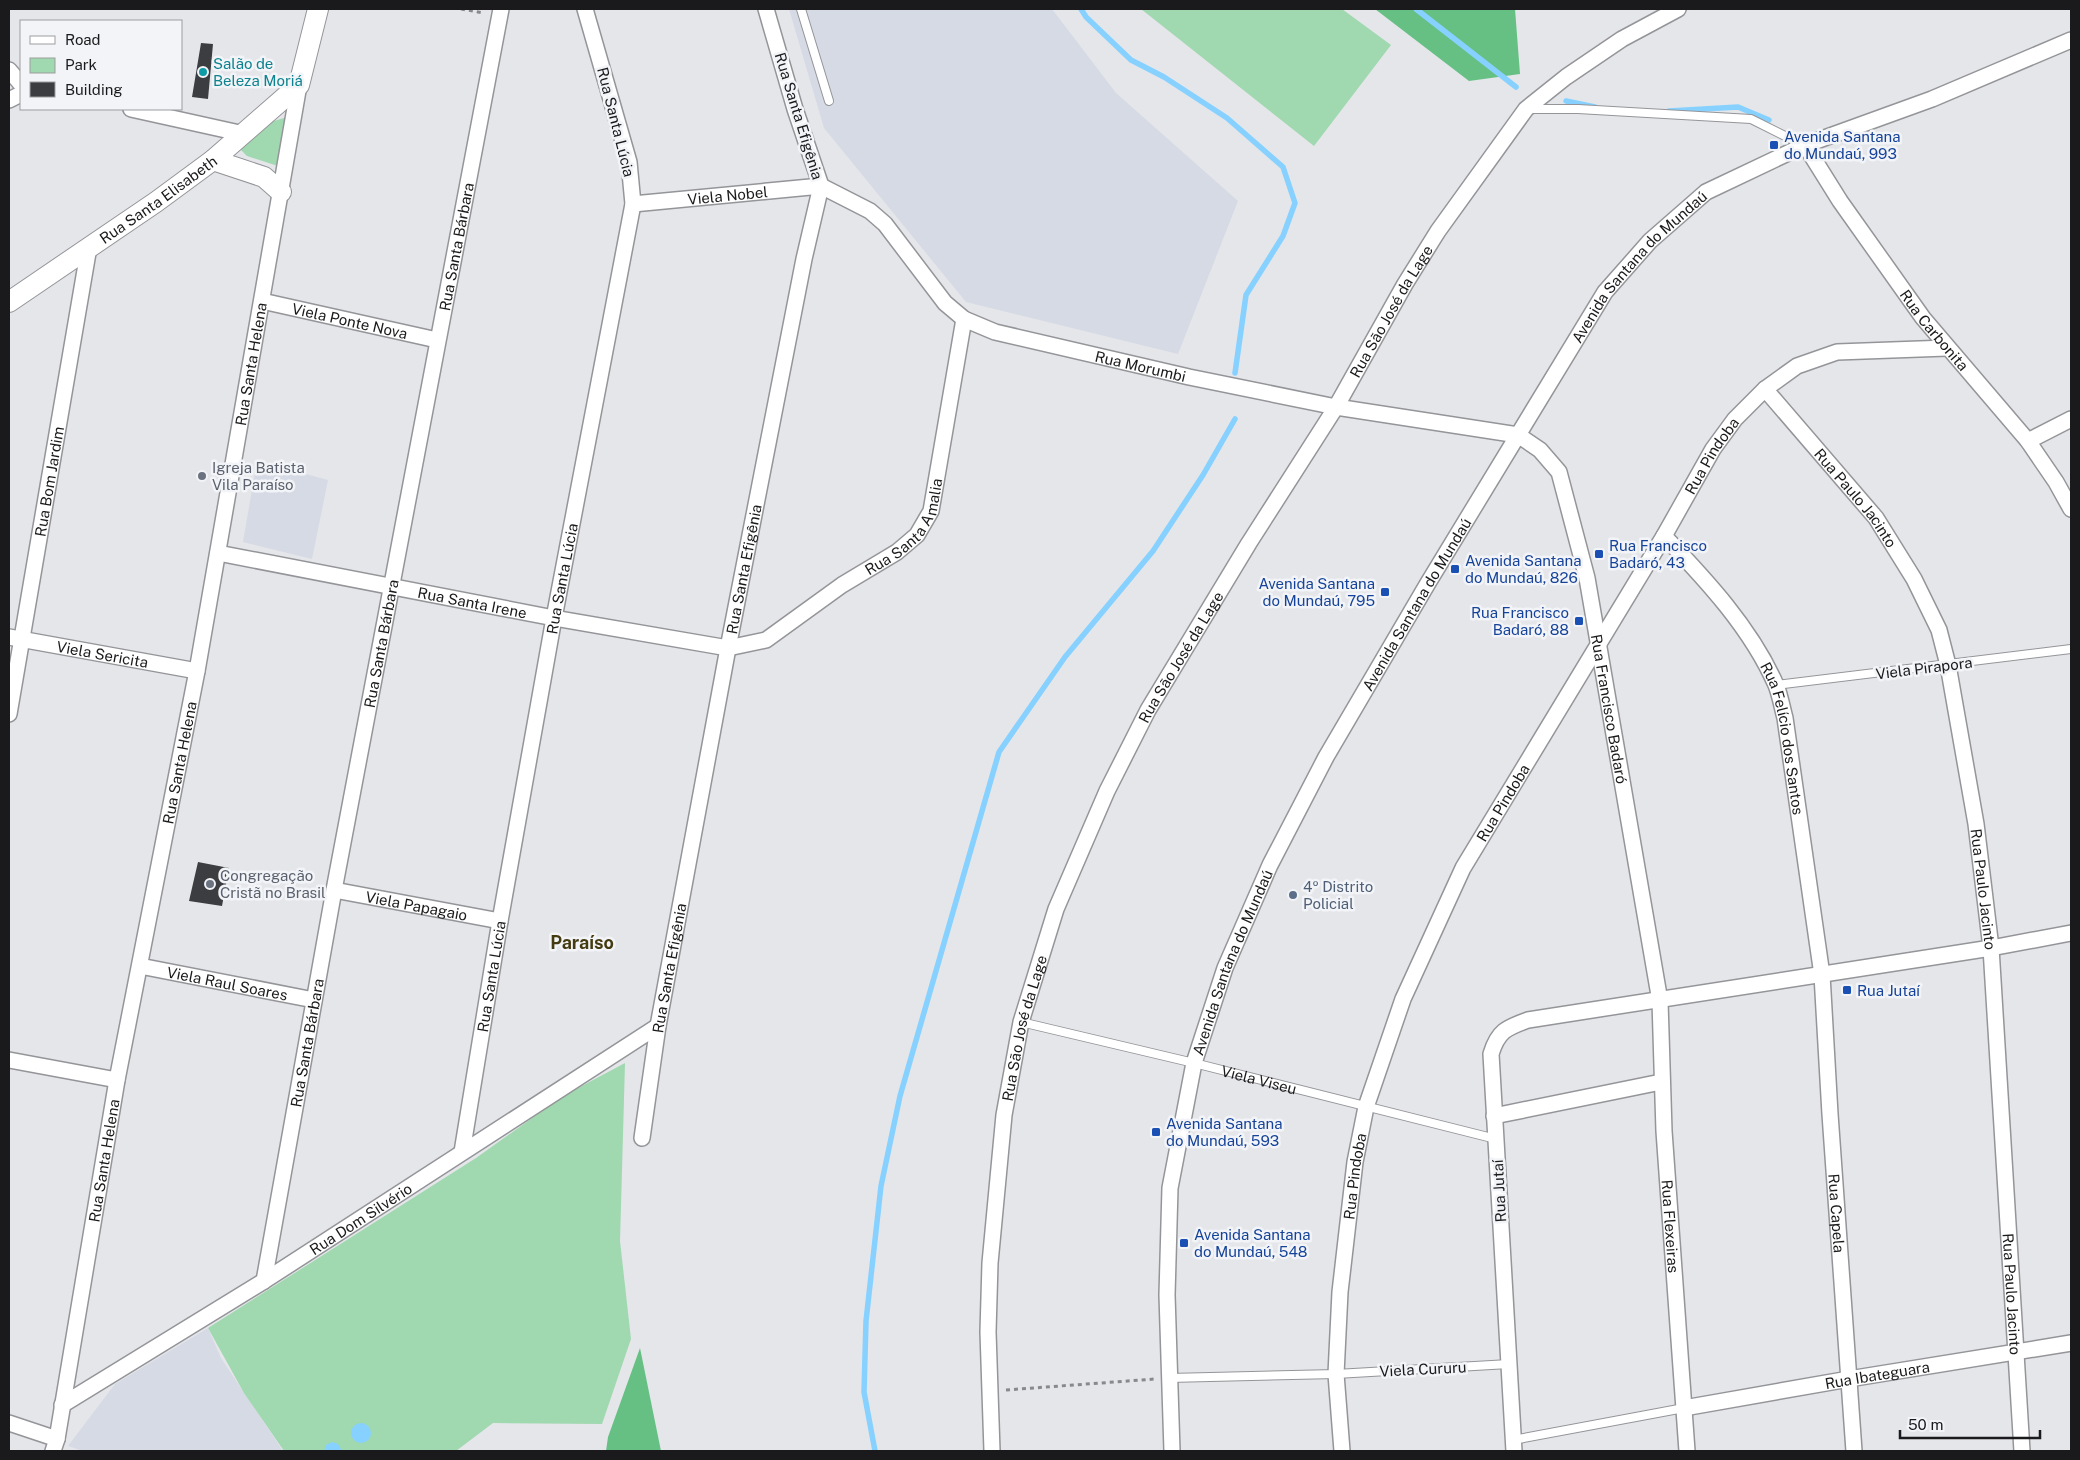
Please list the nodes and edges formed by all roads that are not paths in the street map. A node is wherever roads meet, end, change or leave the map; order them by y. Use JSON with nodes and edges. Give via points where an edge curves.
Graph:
{"nodes":[{"id":1,"x":318,"y":9,"type":"edge"},
{"id":2,"x":585,"y":9,"type":"edge"},
{"id":3,"x":766,"y":9,"type":"edge"},
{"id":4,"x":801,"y":9,"type":"edge"},
{"id":5,"x":1678,"y":9,"type":"edge"},
{"id":6,"x":500,"y":13,"type":"edge"},
{"id":7,"x":2071,"y":40,"type":"edge"},
{"id":8,"x":9,"y":70,"type":"edge"},
{"id":9,"x":20,"y":83,"type":"edge"},
{"id":10,"x":299,"y":85,"type":"junction"},
{"id":11,"x":828,"y":101,"type":"dead end"},
{"id":12,"x":1526,"y":109,"type":"junction"},
{"id":13,"x":136,"y":110,"type":"edge"},
{"id":14,"x":244,"y":134,"type":"junction"},
{"id":15,"x":1805,"y":146,"type":"junction"},
{"id":16,"x":213,"y":160,"type":"junction"},
{"id":17,"x":821,"y":186,"type":"junction"},
{"id":18,"x":281,"y":192,"type":"junction"},
{"id":19,"x":634,"y":204,"type":"junction"},
{"id":20,"x":88,"y":247,"type":"junction"},
{"id":21,"x":262,"y":301,"type":"junction"},
{"id":22,"x":9,"y":302,"type":"edge"},
{"id":23,"x":964,"y":319,"type":"junction"},
{"id":24,"x":437,"y":340,"type":"junction"},
{"id":25,"x":1947,"y":348,"type":"junction"},
{"id":26,"x":1765,"y":389,"type":"junction"},
{"id":27,"x":1336,"y":407,"type":"junction"},
{"id":28,"x":2071,"y":419,"type":"edge"},
{"id":29,"x":1518,"y":435,"type":"junction"},
{"id":30,"x":2028,"y":441,"type":"junction"},
{"id":31,"x":2071,"y":509,"type":"edge"},
{"id":32,"x":1664,"y":536,"type":"junction"},
{"id":33,"x":218,"y":554,"type":"junction"},
{"id":34,"x":391,"y":586,"type":"junction"},
{"id":35,"x":554,"y":618,"type":"junction"},
{"id":36,"x":16,"y":639,"type":"edge"},
{"id":37,"x":1600,"y":640,"type":"junction"},
{"id":38,"x":728,"y":648,"type":"junction"},
{"id":39,"x":2071,"y":649,"type":"edge"},
{"id":40,"x":1948,"y":665,"type":"junction"},
{"id":41,"x":197,"y":671,"type":"junction"},
{"id":42,"x":1776,"y":685,"type":"junction"},
{"id":43,"x":9,"y":714,"type":"edge"},
{"id":44,"x":334,"y":890,"type":"junction"},
{"id":45,"x":500,"y":920,"type":"junction"},
{"id":46,"x":2071,"y":933,"type":"edge"},
{"id":47,"x":1991,"y":948,"type":"junction"},
{"id":48,"x":140,"y":966,"type":"junction"},
{"id":49,"x":1822,"y":975,"type":"junction"},
{"id":50,"x":314,"y":1000,"type":"junction"},
{"id":51,"x":1660,"y":1001,"type":"junction"},
{"id":52,"x":1021,"y":1022,"type":"junction"},
{"id":53,"x":658,"y":1026,"type":"junction"},
{"id":54,"x":9,"y":1060,"type":"edge"},
{"id":55,"x":1194,"y":1063,"type":"junction"},
{"id":56,"x":117,"y":1080,"type":"junction"},
{"id":57,"x":1661,"y":1082,"type":"junction"},
{"id":58,"x":1366,"y":1107,"type":"junction"},
{"id":59,"x":1494,"y":1116,"type":"junction"},
{"id":60,"x":642,"y":1138,"type":"dead end"},
{"id":61,"x":1496,"y":1139,"type":"junction"},
{"id":62,"x":462,"y":1152,"type":"junction"},
{"id":63,"x":264,"y":1281,"type":"junction"},
{"id":64,"x":2071,"y":1343,"type":"edge"},
{"id":65,"x":2016,"y":1353,"type":"junction"},
{"id":66,"x":1509,"y":1364,"type":"junction"},
{"id":67,"x":1336,"y":1374,"type":"junction"},
{"id":68,"x":1169,"y":1378,"type":"junction"},
{"id":69,"x":1849,"y":1378,"type":"junction"},
{"id":70,"x":62,"y":1405,"type":"junction"},
{"id":71,"x":1684,"y":1408,"type":"junction"},
{"id":72,"x":9,"y":1422,"type":"edge"},
{"id":73,"x":55,"y":1445,"type":"edge"},
{"id":74,"x":1514,"y":1445,"type":"edge"},
{"id":75,"x":992,"y":1451,"type":"edge"},
{"id":76,"x":1172,"y":1451,"type":"edge"},
{"id":77,"x":1342,"y":1451,"type":"edge"},
{"id":78,"x":1686,"y":1451,"type":"edge"},
{"id":79,"x":1854,"y":1451,"type":"edge"},
{"id":80,"x":2022,"y":1451,"type":"edge"}],
"edges":[{"from":1,"to":10,"type":"street"},
{"from":2,"to":19,"type":"street","name":"Rua Santa Lúcia","via":[[629,162]]},
{"from":3,"to":17,"type":"street","name":"Rua Santa Efigênia"},
{"from":4,"to":11,"type":"lane"},
{"from":5,"to":12,"type":"street","name":"Rua São José da Lage","via":[[1622,38],[1566,76]]},
{"from":6,"to":24,"type":"street","name":"Rua Santa Bárbara"},
{"from":7,"to":15,"type":"street","name":"Avenida Santana do Mundaú","via":[[1932,99]]},
{"from":8,"to":9,"type":"street"},
{"from":10,"to":14,"type":"street","name":"Rua Santa Elisabeth"},
{"from":10,"to":18,"type":"street","name":"Rua Santa Helena"},
{"from":12,"to":15,"type":"lane","via":[[1578,109],[1751,120]]},
{"from":12,"to":27,"type":"street","name":"Rua São José da Lage","via":[[1438,231]]},
{"from":13,"to":14,"type":"street"},
{"from":14,"to":16,"type":"street","name":"Rua Santa Elisabeth"},
{"from":15,"to":25,"type":"street","name":"Rua Carbonita","via":[[1840,201]]},
{"from":15,"to":29,"type":"street","name":"Avenida Santana do Mundaú","via":[[1706,192],[1650,241],[1605,292]]},
{"from":16,"to":18,"type":"street","via":[[264,176]]},
{"from":16,"to":20,"type":"street","name":"Rua Santa Elisabeth"},
{"from":17,"to":19,"type":"street","name":"Viela Nobel"},
{"from":17,"to":23,"type":"street","name":"Rua Morumbi","via":[[870,211],[885,224],[945,304]]},
{"from":17,"to":38,"type":"street","name":"Rua Santa Efigênia"},
{"from":18,"to":21,"type":"street","name":"Rua Santa Helena"},
{"from":19,"to":35,"type":"street","name":"Rua Santa Lúcia"},
{"from":20,"to":22,"type":"street","name":"Rua Santa Elisabeth"},
{"from":20,"to":36,"type":"street","name":"Rua Bom Jardim"},
{"from":21,"to":24,"type":"street","name":"Viela Ponte Nova"},
{"from":21,"to":33,"type":"street","name":"Rua Santa Helena"},
{"from":23,"to":27,"type":"street","name":"Rua Morumbi","via":[[995,332]]},
{"from":23,"to":38,"type":"street","name":"Rua Santa Amalia","via":[[931,511],[917,535],[897,552],[766,640]]},
{"from":24,"to":34,"type":"street","name":"Rua Santa Bárbara"},
{"from":25,"to":26,"type":"street","name":"Rua Pindoba","via":[[1837,352],[1797,366]]},
{"from":25,"to":30,"type":"street","name":"Rua Carbonita"},
{"from":26,"to":32,"type":"street","name":"Rua Pindoba","via":[[1735,419],[1713,450]]},
{"from":26,"to":40,"type":"street","name":"Rua Paulo Jacinto","via":[[1876,518],[1914,579],[1939,630]]},
{"from":27,"to":29,"type":"street","name":"Rua Morumbi"},
{"from":27,"to":52,"type":"street","name":"Rua São José da Lage","via":[[1148,710],[1107,791],[1056,909]]},
{"from":28,"to":30,"type":"street"},
{"from":29,"to":37,"type":"street","name":"Rua Francisco Badaró","via":[[1540,450],[1559,472]]},
{"from":29,"to":55,"type":"street","name":"Avenida Santana do Mundaú","via":[[1326,757],[1270,865],[1225,968]]},
{"from":30,"to":31,"type":"street","name":"Rua Carbonita"},
{"from":32,"to":37,"type":"street","name":"Rua Pindoba"},
{"from":32,"to":42,"type":"street","name":"Rua Felício dos Santos","via":[[1710,584],[1748,637]]},
{"from":33,"to":34,"type":"street","name":"Rua Santa Irene"},
{"from":33,"to":41,"type":"street","name":"Rua Santa Helena"},
{"from":34,"to":35,"type":"street","name":"Rua Santa Irene"},
{"from":34,"to":44,"type":"street","name":"Rua Santa Bárbara"},
{"from":35,"to":38,"type":"street","name":"Rua Santa Irene"},
{"from":35,"to":45,"type":"street","name":"Rua Santa Lúcia"},
{"from":36,"to":41,"type":"street","name":"Viela Sericita"},
{"from":36,"to":43,"type":"street","name":"Rua Bom Jardim"},
{"from":37,"to":51,"type":"street","name":"Rua Francisco Badaró"},
{"from":37,"to":58,"type":"street","name":"Rua Pindoba","via":[[1462,868],[1403,999]]},
{"from":38,"to":53,"type":"street","name":"Rua Santa Efigênia"},
{"from":39,"to":40,"type":"lane","name":"Viela Pirapora"},
{"from":40,"to":42,"type":"lane","name":"Viela Pirapora"},
{"from":40,"to":47,"type":"street","name":"Rua Paulo Jacinto","via":[[1976,824]]},
{"from":41,"to":48,"type":"street","name":"Rua Santa Helena"},
{"from":42,"to":49,"type":"street","name":"Rua Felício dos Santos","via":[[1785,718]]},
{"from":44,"to":45,"type":"street","name":"Viela Papagaio"},
{"from":44,"to":50,"type":"street","name":"Rua Santa Bárbara"},
{"from":45,"to":62,"type":"street","name":"Rua Santa Lúcia"},
{"from":46,"to":47,"type":"street","name":"Rua Jutaí"},
{"from":47,"to":49,"type":"street","name":"Rua Jutaí"},
{"from":47,"to":65,"type":"street","name":"Rua Paulo Jacinto"},
{"from":48,"to":50,"type":"street","name":"Viela Raul Soares"},
{"from":48,"to":56,"type":"street","name":"Rua Santa Helena"},
{"from":49,"to":51,"type":"street","name":"Rua Jutaí"},
{"from":49,"to":69,"type":"street","name":"Rua Capela"},
{"from":50,"to":63,"type":"street","name":"Rua Santa Bárbara"},
{"from":51,"to":57,"type":"street","name":"Rua Flexeiras"},
{"from":51,"to":59,"type":"street","name":"Rua Jutaí","via":[[1528,1020],[1508,1028],[1496,1039],[1491,1054]]},
{"from":52,"to":55,"type":"lane","name":"Viela Viseu"},
{"from":52,"to":75,"type":"street","name":"Rua São José da Lage","via":[[1004,1115],[990,1264],[988,1392]]},
{"from":53,"to":60,"type":"street","name":"Rua Santa Efigênia"},
{"from":53,"to":62,"type":"street","name":"Rua Dom Silvério"},
{"from":54,"to":56,"type":"street"},
{"from":55,"to":58,"type":"lane","name":"Viela Viseu"},
{"from":55,"to":68,"type":"street","name":"Avenida Santana do Mundaú","via":[[1170,1188]]},
{"from":56,"to":70,"type":"street","name":"Rua Santa Helena"},
{"from":57,"to":59,"type":"street"},
{"from":57,"to":71,"type":"street","name":"Rua Flexeiras"},
{"from":58,"to":61,"type":"lane","name":"Viela Viseu"},
{"from":58,"to":67,"type":"street","name":"Rua Pindoba","via":[[1340,1292]]},
{"from":59,"to":61,"type":"street","name":"Rua Jutaí"},
{"from":61,"to":66,"type":"street","name":"Rua Jutaí"},
{"from":62,"to":63,"type":"street","name":"Rua Dom Silvério"},
{"from":63,"to":70,"type":"street","name":"Rua Dom Silvério"},
{"from":64,"to":65,"type":"street","name":"Rua Ibateguara"},
{"from":65,"to":69,"type":"street","name":"Rua Ibateguara"},
{"from":65,"to":80,"type":"street","name":"Rua Paulo Jacinto"},
{"from":66,"to":67,"type":"lane","name":"Viela Cururu"},
{"from":66,"to":74,"type":"street","name":"Rua Jutaí"},
{"from":67,"to":68,"type":"lane","name":"Viela Cururu"},
{"from":67,"to":77,"type":"street","name":"Rua Pindoba"},
{"from":68,"to":76,"type":"street","name":"Avenida Santana do Mundaú"},
{"from":69,"to":71,"type":"street","name":"Rua Ibateguara"},
{"from":69,"to":79,"type":"street","name":"Rua Capela"},
{"from":70,"to":73,"type":"street","name":"Rua Santa Helena"},
{"from":71,"to":74,"type":"lane"},
{"from":71,"to":78,"type":"street","name":"Rua Flexeiras"},
{"from":72,"to":73,"type":"street"}]}
